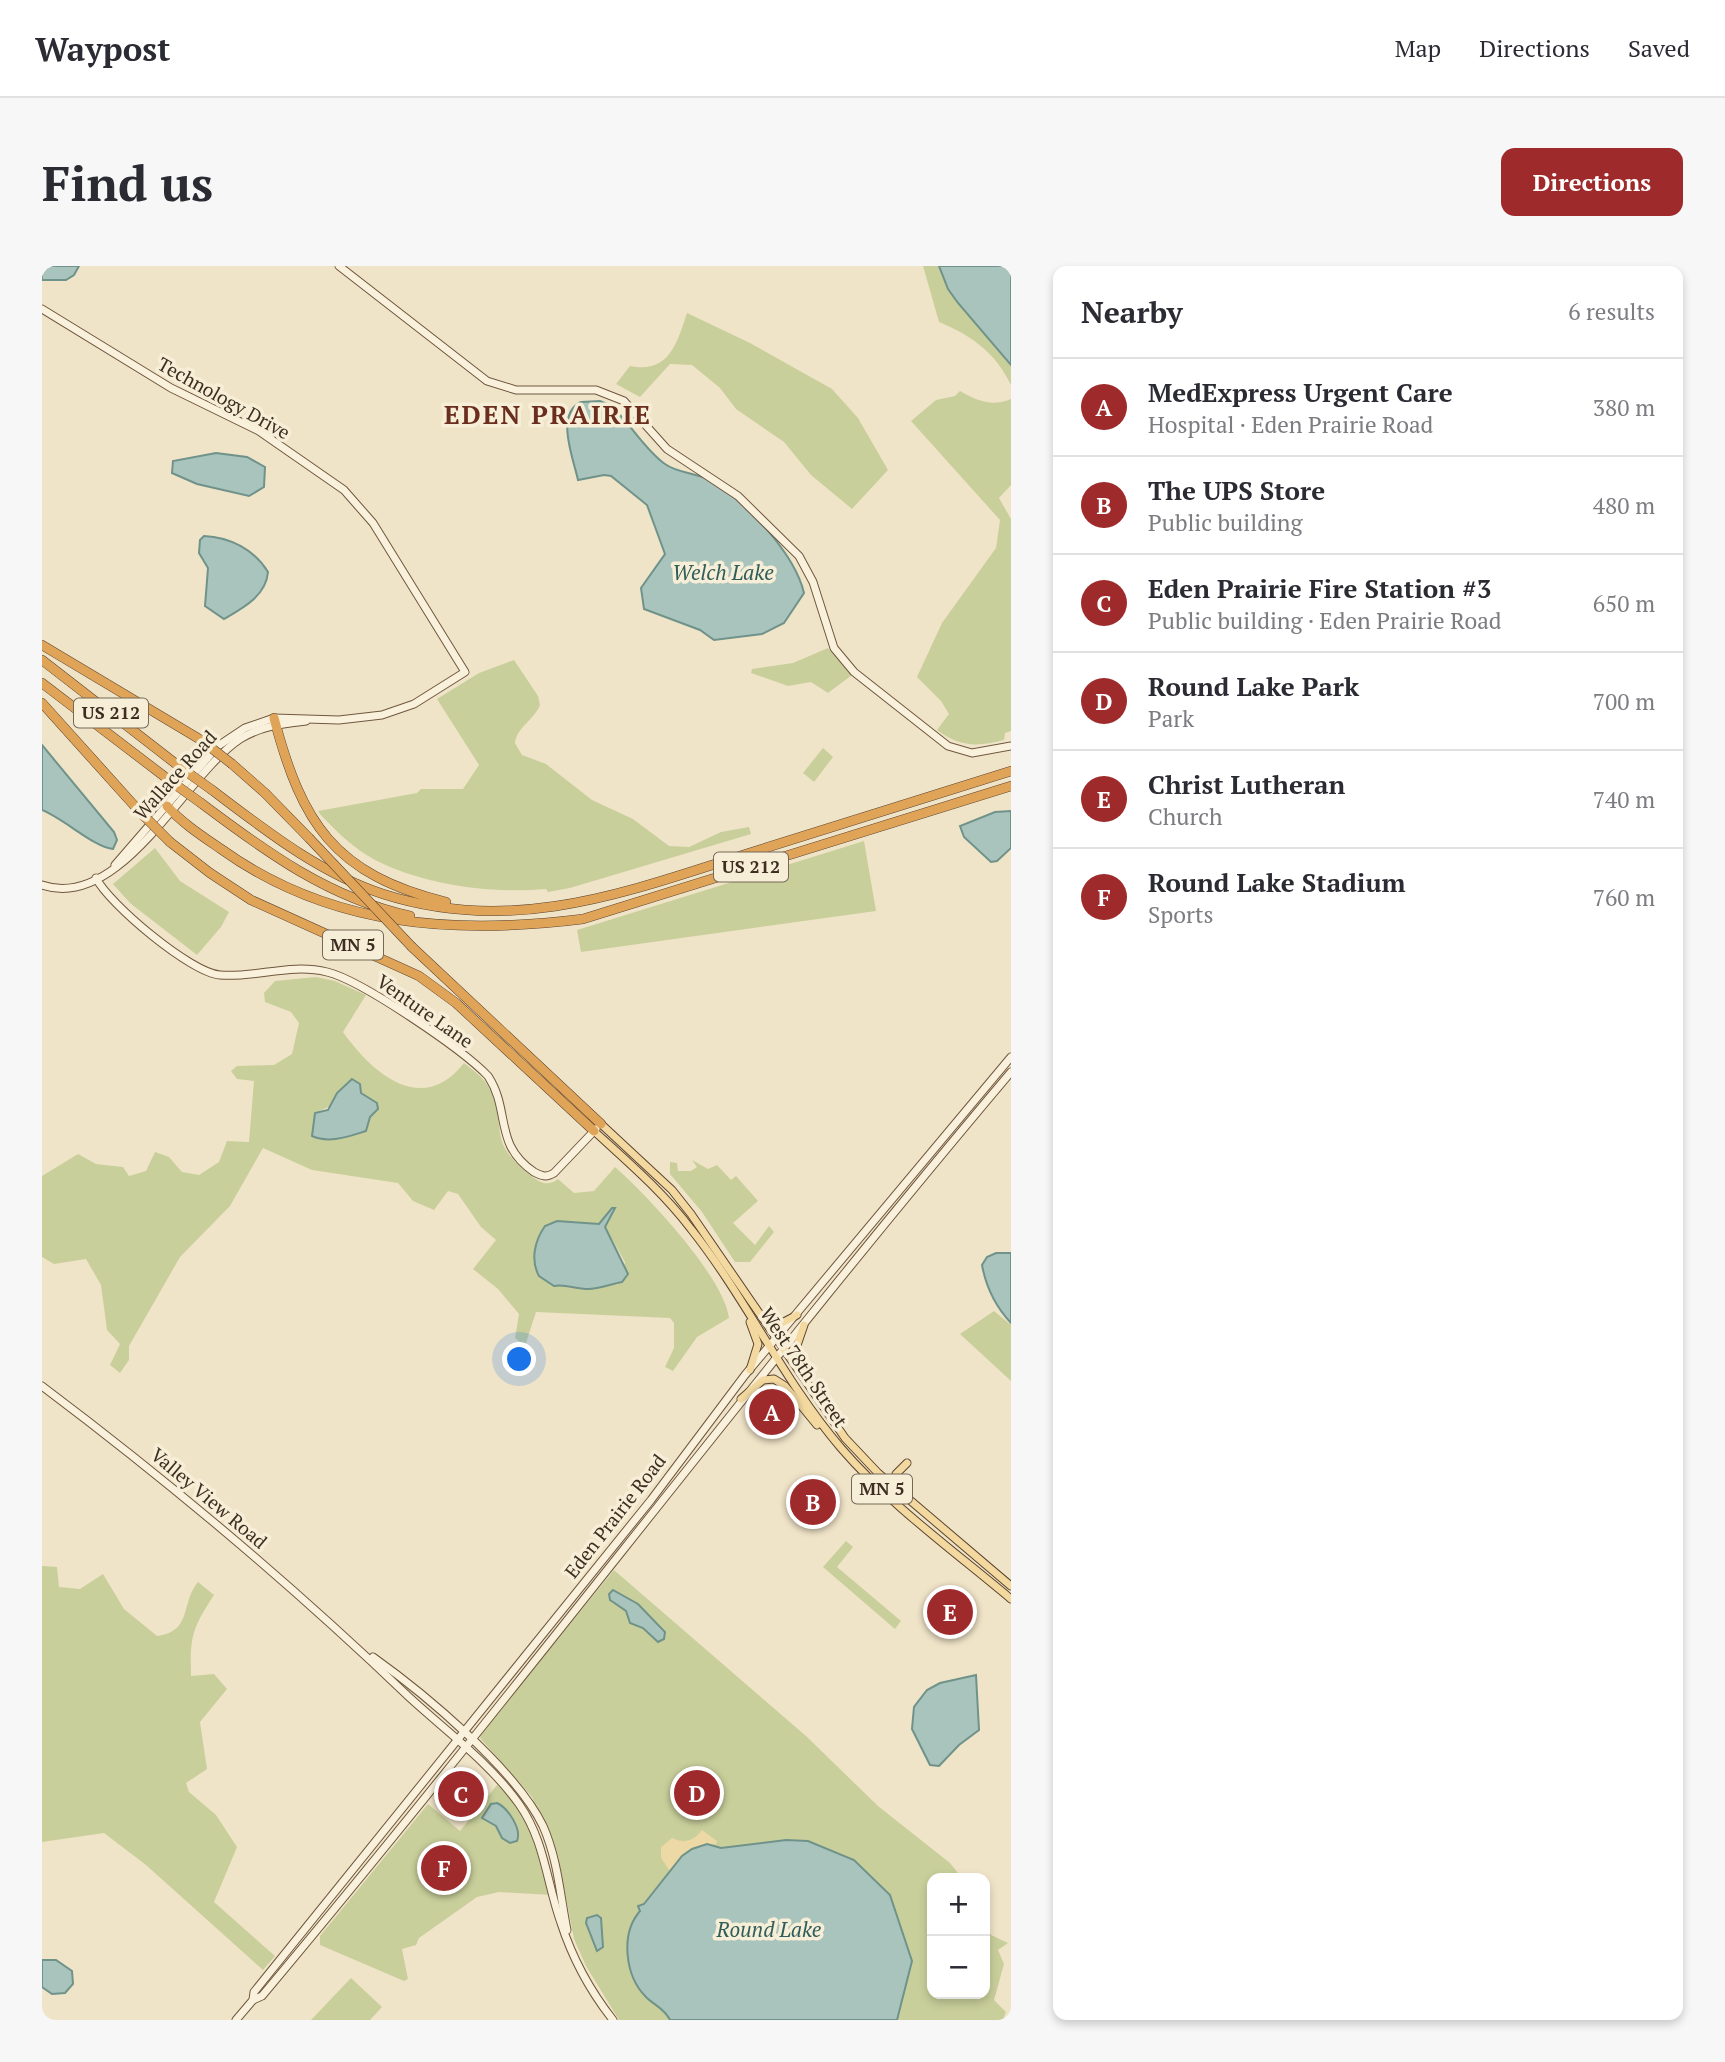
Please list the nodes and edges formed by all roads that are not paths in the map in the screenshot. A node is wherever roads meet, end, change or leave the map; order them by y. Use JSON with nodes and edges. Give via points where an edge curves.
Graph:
{"nodes":[{"id":1,"x":339,"y":266,"type":"edge"},
{"id":2,"x":43,"y":309,"type":"edge"},
{"id":3,"x":42,"y":639,"type":"edge"},
{"id":4,"x":42,"y":645,"type":"edge"},
{"id":5,"x":42,"y":660,"type":"edge"},
{"id":6,"x":81,"y":668,"type":"junction"},
{"id":7,"x":465,"y":672,"type":"joint"},
{"id":8,"x":42,"y":683,"type":"edge"},
{"id":9,"x":42,"y":703,"type":"edge"},
{"id":10,"x":275,"y":722,"type":"junction"},
{"id":11,"x":1011,"y":746,"type":"edge"},
{"id":12,"x":1011,"y":765,"type":"edge"},
{"id":13,"x":1011,"y":772,"type":"edge"},
{"id":14,"x":1011,"y":786,"type":"edge"},
{"id":15,"x":955,"y":788,"type":"junction"},
{"id":16,"x":169,"y":809,"type":"junction"},
{"id":17,"x":96,"y":878,"type":"junction"},
{"id":18,"x":42,"y":885,"type":"edge"},
{"id":19,"x":482,"y":910,"type":"junction"},
{"id":20,"x":488,"y":927,"type":"junction"},
{"id":21,"x":1011,"y":1057,"type":"edge"},
{"id":22,"x":1011,"y":1072,"type":"edge"},
{"id":23,"x":598,"y":1127,"type":"junction"},
{"id":24,"x":708,"y":1252,"type":"junction"},
{"id":25,"x":743,"y":1287,"type":"junction"},
{"id":26,"x":797,"y":1315,"type":"junction"},
{"id":27,"x":804,"y":1325,"type":"junction"},
{"id":28,"x":776,"y":1339,"type":"junction"},
{"id":29,"x":770,"y":1346,"type":"junction"},
{"id":30,"x":783,"y":1350,"type":"junction"},
{"id":31,"x":776,"y":1357,"type":"junction"},
{"id":32,"x":750,"y":1370,"type":"junction"},
{"id":33,"x":42,"y":1386,"type":"edge"},
{"id":34,"x":741,"y":1399,"type":"junction"},
{"id":35,"x":907,"y":1464,"type":"dead end"},
{"id":36,"x":858,"y":1467,"type":"junction"},
{"id":37,"x":878,"y":1473,"type":"junction"},
{"id":38,"x":957,"y":1541,"type":"junction"},
{"id":39,"x":1011,"y":1586,"type":"edge"},
{"id":40,"x":1011,"y":1599,"type":"edge"},
{"id":41,"x":350,"y":1641,"type":"junction"},
{"id":42,"x":461,"y":1732,"type":"junction"},
{"id":43,"x":456,"y":1739,"type":"junction"},
{"id":44,"x":471,"y":1739,"type":"junction"},
{"id":45,"x":464,"y":1747,"type":"junction"},
{"id":46,"x":570,"y":1943,"type":"junction"},
{"id":47,"x":253,"y":2000,"type":"junction"},
{"id":48,"x":236,"y":2020,"type":"edge"},
{"id":49,"x":613,"y":2020,"type":"edge"}],
"edges":[{"from":1,"to":11,"type":"main road","via":[[487,381],[516,390],[596,390],[624,401],[667,449],[738,496],[799,556],[813,582],[829,636],[854,672],[948,746],[972,754]]},
{"from":2,"to":7,"type":"main road","name":"Technology Drive","via":[[171,388],[259,431],[344,490],[373,523]]},
{"from":3,"to":6,"type":"highway"},
{"from":4,"to":6,"type":"highway","number":"MN 5"},
{"from":5,"to":19,"type":"highway","number":"US 212","bridge":true,"via":[[293,850],[362,887],[418,903]]},
{"from":6,"to":23,"type":"highway","number":"MN 5","bridge":true,"via":[[201,740],[265,793],[412,947]]},
{"from":7,"to":10,"type":"main road","name":"Wallace Road","via":[[414,704],[382,715]]},
{"from":8,"to":20,"type":"highway","number":"US 212","bridge":true,"via":[[286,865],[352,899],[423,919]]},
{"from":9,"to":23,"type":"highway","number":"MN 5","bridge":true,"via":[[140,812],[210,873],[251,900],[402,967],[435,987]]},
{"from":10,"to":16,"type":"main road","name":"Wallace Road","via":[[225,751]]},
{"from":10,"to":19,"type":"highway","via":[[300,800],[344,854],[388,883]]},
{"from":12,"to":15,"type":"highway"},
{"from":13,"to":15,"type":"highway","number":"US 212"},
{"from":14,"to":20,"type":"highway","number":"US 212","via":[[583,919]]},
{"from":15,"to":19,"type":"highway","number":"US 212","via":[[588,902],[527,911]]},
{"from":16,"to":17,"type":"main road","name":"Wallace Road","via":[[139,848]]},
{"from":16,"to":20,"type":"highway","via":[[252,870],[323,902],[428,925]]},
{"from":17,"to":18,"type":"main road","name":"Wallace Road","via":[[64,889]]},
{"from":17,"to":23,"type":"main road","name":"Venture Lane","via":[[111,900],[202,971],[230,975],[316,969],[368,990],[488,1076],[498,1096],[507,1143],[540,1175],[554,1173]]},
{"from":21,"to":26,"type":"main road","name":"Eden Prairie Road"},
{"from":22,"to":27,"type":"main road","name":"Eden Prairie Road"},
{"from":23,"to":24,"type":"main road","name":"West 78th Street","number":"MN 5"},
{"from":23,"to":25,"type":"main road","name":"West 78th Street","number":"MN 5","via":[[671,1190]]},
{"from":24,"to":29,"type":"main road","name":"West 78th Street","number":"MN 5"},
{"from":24,"to":32,"type":"main road","via":[[756,1335],[758,1349]]},
{"from":25,"to":26,"type":"main road","via":[[774,1323],[786,1324]]},
{"from":25,"to":28,"type":"main road","name":"West 78th Street","number":"MN 5"},
{"from":26,"to":28,"type":"main road","name":"Eden Prairie Road"},
{"from":27,"to":30,"type":"main road","name":"Eden Prairie Road"},
{"from":27,"to":37,"type":"main road","via":[[795,1345],[799,1365],[825,1407]]},
{"from":28,"to":29,"type":"main road","name":"Eden Prairie Road"},
{"from":28,"to":30,"type":"main road","name":"West 78th Street","number":"MN 5"},
{"from":29,"to":31,"type":"main road","name":"West 78th Street","number":"MN 5"},
{"from":29,"to":32,"type":"main road","name":"Eden Prairie Road"},
{"from":30,"to":31,"type":"main road","name":"Eden Prairie Road"},
{"from":30,"to":37,"type":"main road","name":"West 78th Street","number":"MN 5","via":[[828,1418]]},
{"from":31,"to":34,"type":"main road","name":"Eden Prairie Road"},
{"from":31,"to":36,"type":"main road","name":"West 78th Street","number":"MN 5"},
{"from":32,"to":42,"type":"main road","name":"Eden Prairie Road","via":[[651,1500]]},
{"from":33,"to":41,"type":"main road","name":"Valley View Road","via":[[199,1508]]},
{"from":34,"to":36,"type":"main road","via":[[763,1380],[780,1381]]},
{"from":34,"to":44,"type":"main road","name":"Eden Prairie Road"},
{"from":35,"to":38,"type":"main road","via":[[897,1471],[898,1485]]},
{"from":36,"to":40,"type":"main road","name":"West 78th Street","number":"MN 5"},
{"from":37,"to":38,"type":"main road","name":"West 78th Street","number":"MN 5"},
{"from":38,"to":39,"type":"main road","name":"West 78th Street","number":"MN 5"},
{"from":41,"to":42,"type":"main road","name":"Valley View Road","via":[[397,1675]]},
{"from":41,"to":43,"type":"main road","name":"Valley View Road"},
{"from":42,"to":43,"type":"main road","name":"Eden Prairie Road"},
{"from":42,"to":44,"type":"main road","name":"Valley View Road"},
{"from":43,"to":45,"type":"main road","name":"Valley View Road"},
{"from":43,"to":47,"type":"main road","name":"Eden Prairie Road","via":[[254,1992]]},
{"from":44,"to":45,"type":"main road","name":"Eden Prairie Road"},
{"from":44,"to":46,"type":"main road","name":"Valley View Road","via":[[513,1780],[542,1825],[558,1874]]},
{"from":45,"to":46,"type":"main road","name":"Valley View Road","via":[[506,1788],[531,1825]]},
{"from":45,"to":47,"type":"main road","name":"Eden Prairie Road","via":[[306,1944],[262,1996]]},
{"from":46,"to":49,"type":"main road","name":"Valley View Road"},
{"from":47,"to":48,"type":"main road","name":"Eden Prairie Road"}]}
